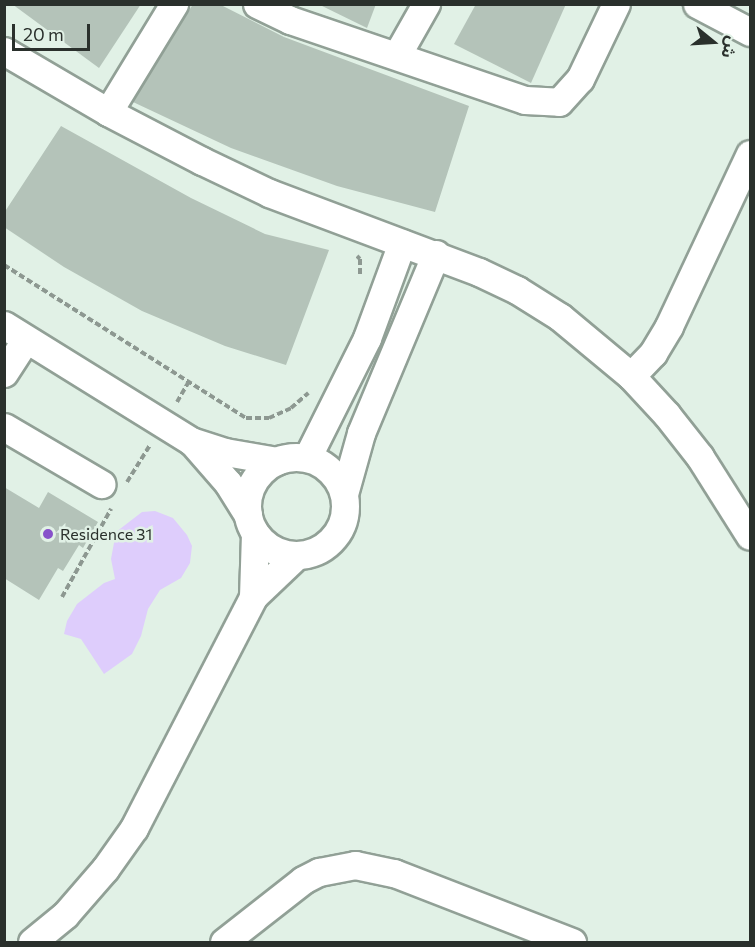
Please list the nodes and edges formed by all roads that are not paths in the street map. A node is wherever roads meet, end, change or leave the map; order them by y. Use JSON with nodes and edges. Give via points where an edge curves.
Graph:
{"nodes":[{"id":1,"x":174,"y":4,"type":"edge"},
{"id":2,"x":257,"y":4,"type":"edge"},
{"id":3,"x":426,"y":4,"type":"edge"},
{"id":4,"x":616,"y":4,"type":"edge"},
{"id":5,"x":697,"y":4,"type":"edge"},
{"id":6,"x":750,"y":32,"type":"edge"},
{"id":7,"x":4,"y":51,"type":"edge"},
{"id":8,"x":397,"y":55,"type":"junction"},
{"id":9,"x":108,"y":112,"type":"junction"},
{"id":10,"x":750,"y":154,"type":"edge"},
{"id":11,"x":402,"y":243,"type":"junction"},
{"id":12,"x":436,"y":254,"type":"junction"},
{"id":13,"x":15,"y":332,"type":"edge"},
{"id":14,"x":367,"y":338,"type":"junction"},
{"id":15,"x":397,"y":351,"type":"junction"},
{"id":16,"x":4,"y":373,"type":"edge"},
{"id":17,"x":632,"y":376,"type":"junction"},
{"id":18,"x":4,"y":427,"type":"edge"},
{"id":19,"x":191,"y":441,"type":"junction"},
{"id":20,"x":307,"y":458,"type":"junction"},
{"id":21,"x":277,"y":460,"type":"junction"},
{"id":22,"x":113,"y":491,"type":"road end"},
{"id":23,"x":344,"y":494,"type":"junction"},
{"id":24,"x":251,"y":524,"type":"junction"},
{"id":25,"x":750,"y":536,"type":"edge"},
{"id":26,"x":296,"y":556,"type":"junction"},
{"id":27,"x":253,"y":597,"type":"junction"},
{"id":28,"x":32,"y":942,"type":"edge"},
{"id":29,"x":224,"y":942,"type":"edge"},
{"id":30,"x":572,"y":942,"type":"edge"}],
"edges":[{"from":1,"to":9,"type":"street"},
{"from":2,"to":8,"type":"street","via":[[290,20]]},
{"from":3,"to":8,"type":"street"},
{"from":4,"to":8,"type":"street","via":[[580,79],[559,102],[525,100]]},
{"from":5,"to":6,"type":"street"},
{"from":7,"to":9,"type":"street"},
{"from":9,"to":11,"type":"street","via":[[268,193]]},
{"from":10,"to":17,"type":"street","via":[[669,326]]},
{"from":11,"to":12,"type":"street"},
{"from":11,"to":14,"type":"street"},
{"from":12,"to":15,"type":"street"},
{"from":12,"to":17,"type":"street","via":[[517,290],[569,324]]},
{"from":13,"to":16,"type":"street"},
{"from":13,"to":19,"type":"street"},
{"from":14,"to":15,"type":"street"},
{"from":14,"to":20,"type":"street"},
{"from":15,"to":23,"type":"street","via":[[354,452]]},
{"from":17,"to":25,"type":"street","via":[[700,457]]},
{"from":18,"to":22,"type":"street"},
{"from":19,"to":21,"type":"street","via":[[242,456]]},
{"from":19,"to":24,"type":"street","via":[[228,483]]},
{"from":20,"to":21,"type":"street"},
{"from":20,"to":23,"type":"street","via":[[332,472]]},
{"from":21,"to":24,"type":"street","via":[[256,477],[249,496]]},
{"from":23,"to":26,"type":"street","via":[[344,519],[335,536],[320,549]]},
{"from":24,"to":26,"type":"street","via":[[277,552]]},
{"from":24,"to":27,"type":"street"},
{"from":26,"to":27,"type":"street"},
{"from":27,"to":28,"type":"street","via":[[134,828],[65,915]]},
{"from":29,"to":30,"type":"street","via":[[303,879],[355,865],[394,873]]}]}
